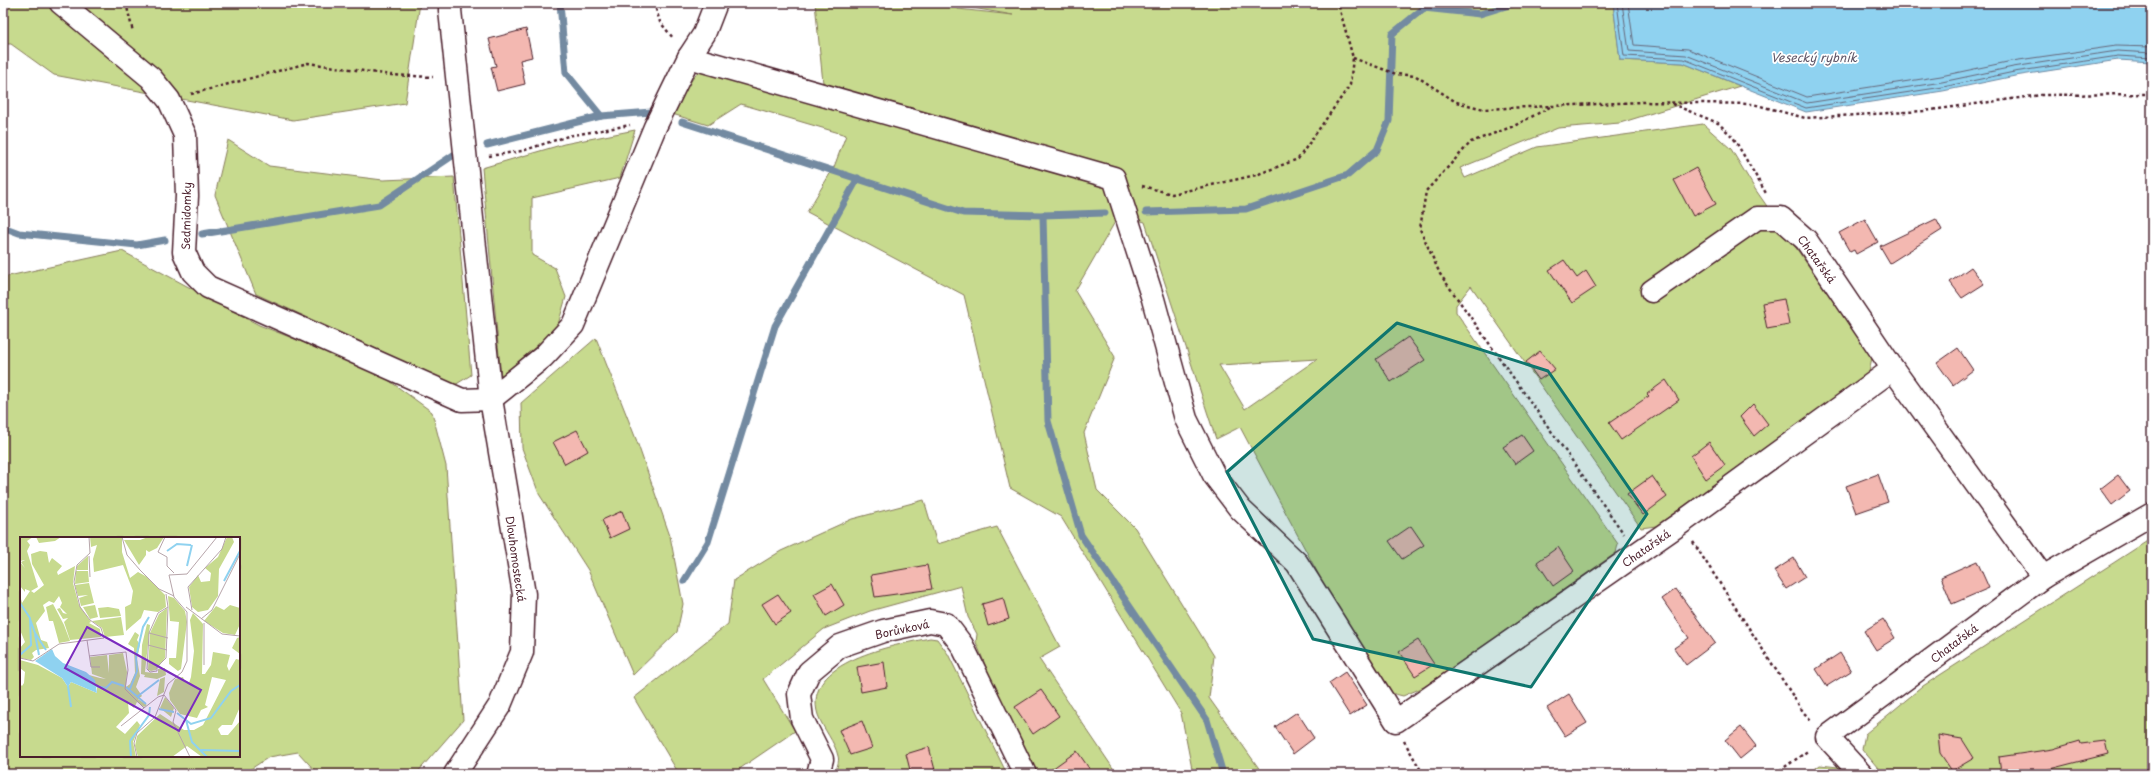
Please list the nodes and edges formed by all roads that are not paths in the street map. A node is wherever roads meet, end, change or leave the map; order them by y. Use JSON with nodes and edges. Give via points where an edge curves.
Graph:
{"nodes":[{"id":1,"x":61,"y":3,"type":"edge"},
{"id":2,"x":451,"y":3,"type":"edge"},
{"id":3,"x":716,"y":3,"type":"edge"},
{"id":4,"x":689,"y":57,"type":"junction"},
{"id":5,"x":1652,"y":291,"type":"dead end"},
{"id":6,"x":1893,"y":369,"type":"junction"},
{"id":7,"x":491,"y":399,"type":"junction"},
{"id":8,"x":2152,"y":514,"type":"edge"},
{"id":9,"x":2043,"y":577,"type":"junction"},
{"id":10,"x":456,"y":774,"type":"edge"},
{"id":11,"x":818,"y":774,"type":"edge"},
{"id":12,"x":1025,"y":774,"type":"edge"},
{"id":13,"x":1861,"y":774,"type":"edge"}],
"edges":[{"from":1,"to":7,"type":"street","name":"Sedmidomky","via":[[151,78],[169,100],[186,135],[187,196],[184,252],[193,272],[208,287],[462,400]]},
{"from":2,"to":7,"type":"street","name":"Dlouhomostecká"},
{"from":3,"to":4,"type":"street","via":[[704,34]]},
{"from":4,"to":6,"type":"street","name":"Chatařská","via":[[1114,178],[1153,299],[1186,420],[1214,475],[1240,509],[1297,564],[1396,721],[1638,554]]},
{"from":4,"to":7,"type":"street","via":[[655,127],[573,325],[543,357]]},
{"from":5,"to":6,"type":"street","name":"Chatařská","via":[[1757,218],[1782,218],[1806,240]]},
{"from":6,"to":9,"type":"street","name":"Chatařská"},
{"from":7,"to":10,"type":"street","name":"Dlouhomostecká","via":[[524,594],[522,652],[500,705]]},
{"from":8,"to":9,"type":"street","name":"Chatařská"},
{"from":9,"to":13,"type":"street","name":"Chatařská","via":[[1828,737]]},
{"from":11,"to":12,"type":"street","name":"Borůvková","via":[[822,759],[802,719],[799,694],[809,672],[840,646],[883,631],[930,621],[946,624],[962,645]]}]}
